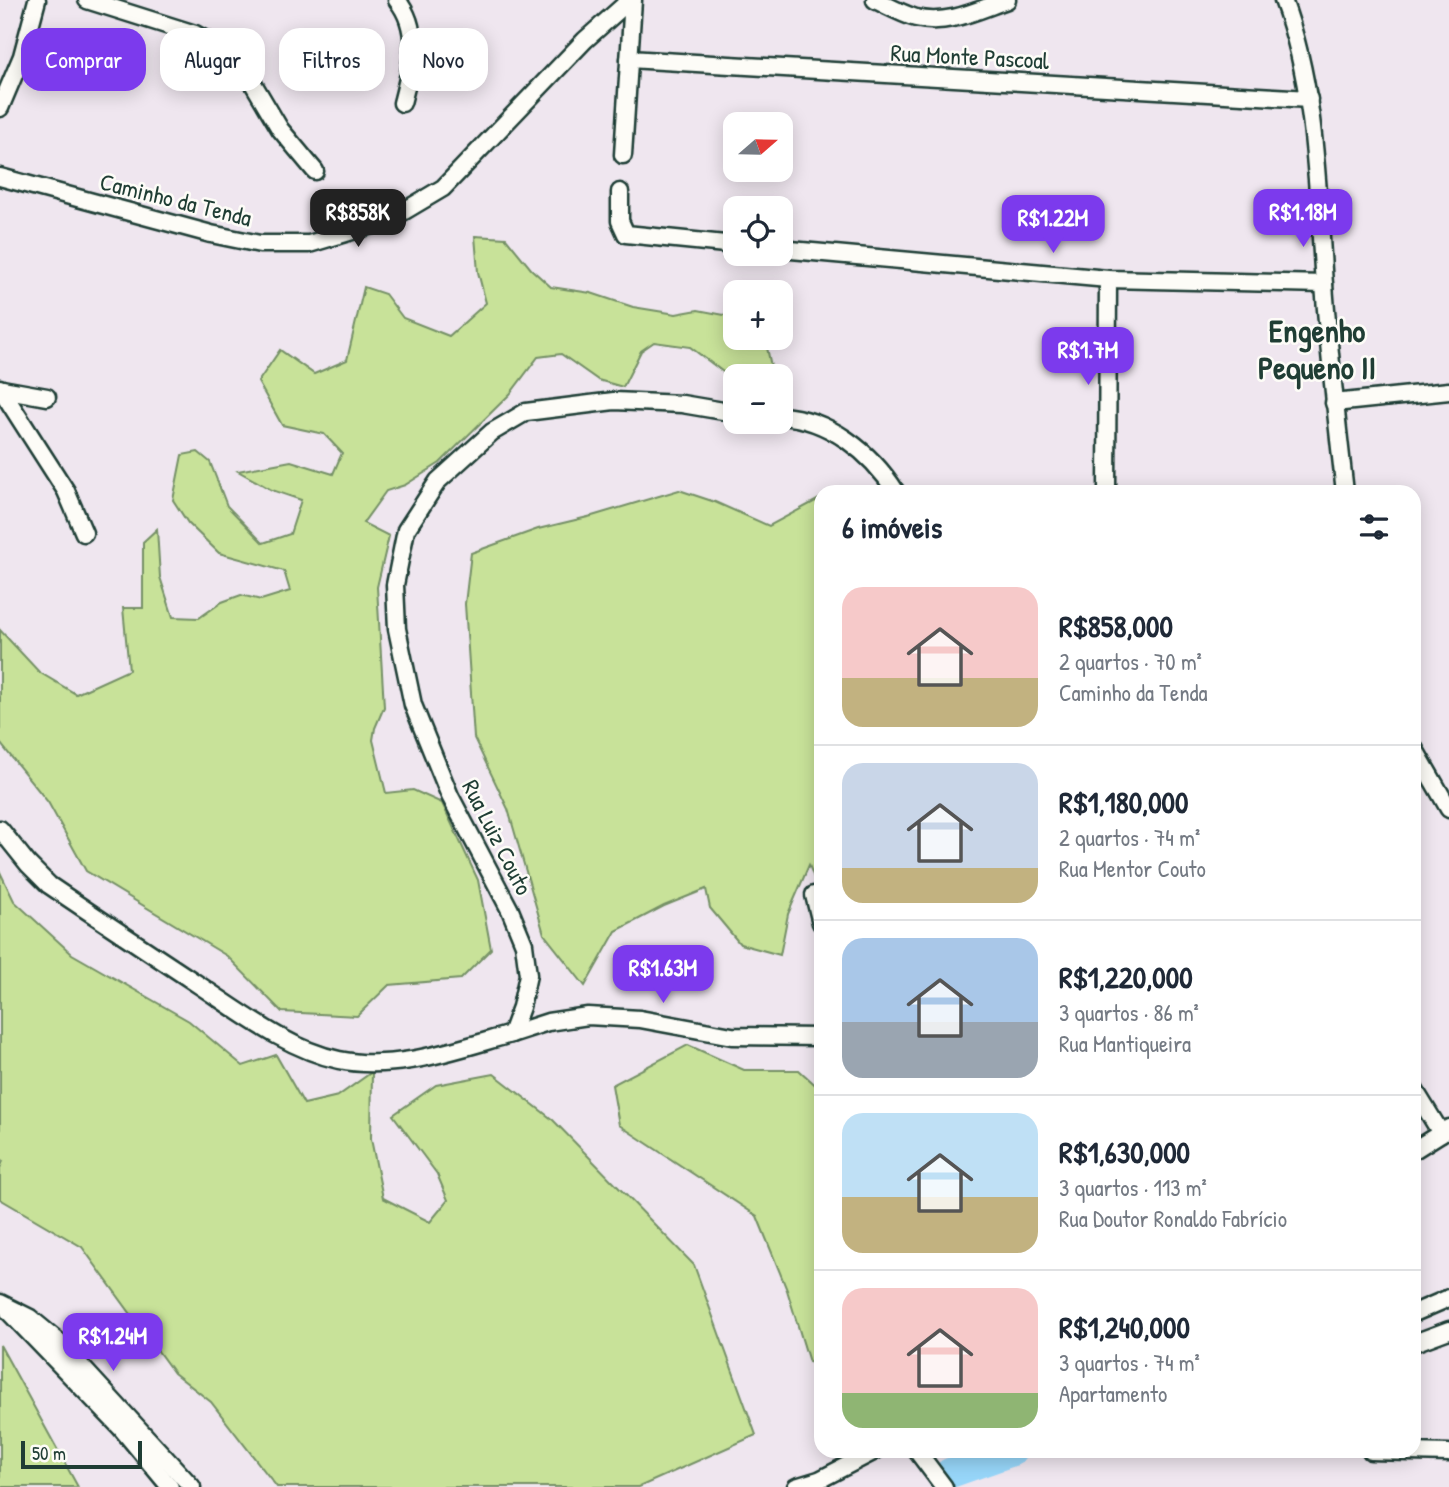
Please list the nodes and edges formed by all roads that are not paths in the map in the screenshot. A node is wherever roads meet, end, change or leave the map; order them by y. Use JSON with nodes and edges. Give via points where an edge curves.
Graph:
{"nodes":[{"id":1,"x":37,"y":0,"type":"edge"},
{"id":2,"x":88,"y":0,"type":"edge"},
{"id":3,"x":397,"y":0,"type":"edge"},
{"id":4,"x":631,"y":0,"type":"edge"},
{"id":5,"x":875,"y":0,"type":"edge"},
{"id":6,"x":1007,"y":0,"type":"edge"},
{"id":7,"x":1283,"y":0,"type":"edge"},
{"id":8,"x":629,"y":59,"type":"junction"},
{"id":9,"x":1309,"y":99,"type":"junction"},
{"id":10,"x":402,"y":103,"type":"dead end"},
{"id":11,"x":0,"y":108,"type":"edge"},
{"id":12,"x":623,"y":155,"type":"dead end"},
{"id":13,"x":315,"y":171,"type":"dead end"},
{"id":14,"x":0,"y":177,"type":"edge"},
{"id":15,"x":620,"y":192,"type":"dead end"},
{"id":16,"x":723,"y":244,"type":"edge"},
{"id":17,"x":793,"y":250,"type":"edge"},
{"id":18,"x":1108,"y":279,"type":"junction"},
{"id":19,"x":1324,"y":284,"type":"junction"},
{"id":20,"x":1,"y":389,"type":"edge"},
{"id":21,"x":1449,"y":391,"type":"edge"},
{"id":22,"x":47,"y":397,"type":"dead end"},
{"id":23,"x":1334,"y":402,"type":"junction"},
{"id":24,"x":723,"y":411,"type":"edge"},
{"id":25,"x":793,"y":417,"type":"edge"},
{"id":26,"x":892,"y":485,"type":"edge"},
{"id":27,"x":1107,"y":485,"type":"edge"},
{"id":28,"x":1344,"y":485,"type":"edge"},
{"id":29,"x":84,"y":533,"type":"dead end"},
{"id":30,"x":1421,"y":760,"type":"edge"},
{"id":31,"x":1449,"y":809,"type":"edge"},
{"id":32,"x":0,"y":829,"type":"edge"},
{"id":33,"x":511,"y":1034,"type":"junction"},
{"id":34,"x":814,"y":1037,"type":"edge"},
{"id":35,"x":1421,"y":1098,"type":"edge"},
{"id":36,"x":1445,"y":1131,"type":"edge"},
{"id":37,"x":1421,"y":1146,"type":"edge"},
{"id":38,"x":1449,"y":1298,"type":"edge"},
{"id":39,"x":1421,"y":1310,"type":"edge"},
{"id":40,"x":1449,"y":1330,"type":"edge"},
{"id":41,"x":1421,"y":1340,"type":"edge"},
{"id":42,"x":126,"y":1423,"type":"junction"},
{"id":43,"x":1421,"y":1452,"type":"edge"},
{"id":44,"x":1449,"y":1453,"type":"edge"},
{"id":45,"x":861,"y":1458,"type":"edge"},
{"id":46,"x":922,"y":1458,"type":"edge"},
{"id":47,"x":170,"y":1487,"type":"edge"},
{"id":48,"x":192,"y":1487,"type":"edge"},
{"id":49,"x":796,"y":1487,"type":"edge"},
{"id":50,"x":944,"y":1487,"type":"edge"}],
"edges":[{"from":1,"to":11,"type":"street","via":[[22,56]]},
{"from":2,"to":13,"type":"street","via":[[195,34],[238,58],[280,129]]},
{"from":3,"to":10,"type":"street","via":[[412,30],[413,58]]},
{"from":4,"to":8,"type":"street"},
{"from":4,"to":14,"type":"street","name":"Caminho da Tenda","via":[[558,66],[443,188],[389,220],[309,244],[260,244],[211,234]]},
{"from":5,"to":6,"type":"street","via":[[914,17],[934,20],[955,18]]},
{"from":7,"to":9,"type":"street","via":[[1296,33]]},
{"from":8,"to":9,"type":"street","name":"Rua Monte Pascoal"},
{"from":8,"to":12,"type":"street"},
{"from":9,"to":19,"type":"street"},
{"from":15,"to":16,"type":"street","via":[[620,221],[626,234]]},
{"from":17,"to":18,"type":"street"},
{"from":18,"to":19,"type":"street"},
{"from":18,"to":27,"type":"street"},
{"from":19,"to":23,"type":"street"},
{"from":20,"to":22,"type":"street"},
{"from":20,"to":29,"type":"street","via":[[66,491]]},
{"from":21,"to":23,"type":"street"},
{"from":23,"to":28,"type":"street"},
{"from":24,"to":33,"type":"street","name":"Rua Luiz Couto","via":[[614,401],[526,412],[492,432],[438,481],[406,530],[395,585],[397,629],[414,705],[450,796],[524,944],[528,975]]},
{"from":25,"to":26,"type":"street","via":[[853,443]]},
{"from":30,"to":31,"type":"street"},
{"from":32,"to":33,"type":"street","via":[[49,885],[259,1025],[309,1051],[341,1061],[374,1063],[430,1057]]},
{"from":33,"to":34,"type":"street","via":[[588,1016],[732,1036]]},
{"from":35,"to":36,"type":"street"},
{"from":36,"to":37,"type":"street"},
{"from":38,"to":39,"type":"street"},
{"from":40,"to":41,"type":"street"},
{"from":42,"to":42,"type":"street","via":[[58,1341],[30,1318],[0,1303]]},
{"from":42,"to":47,"type":"street"},
{"from":42,"to":48,"type":"street"},
{"from":43,"to":44,"type":"street"},
{"from":45,"to":49,"type":"street"},
{"from":46,"to":50,"type":"street"}]}
